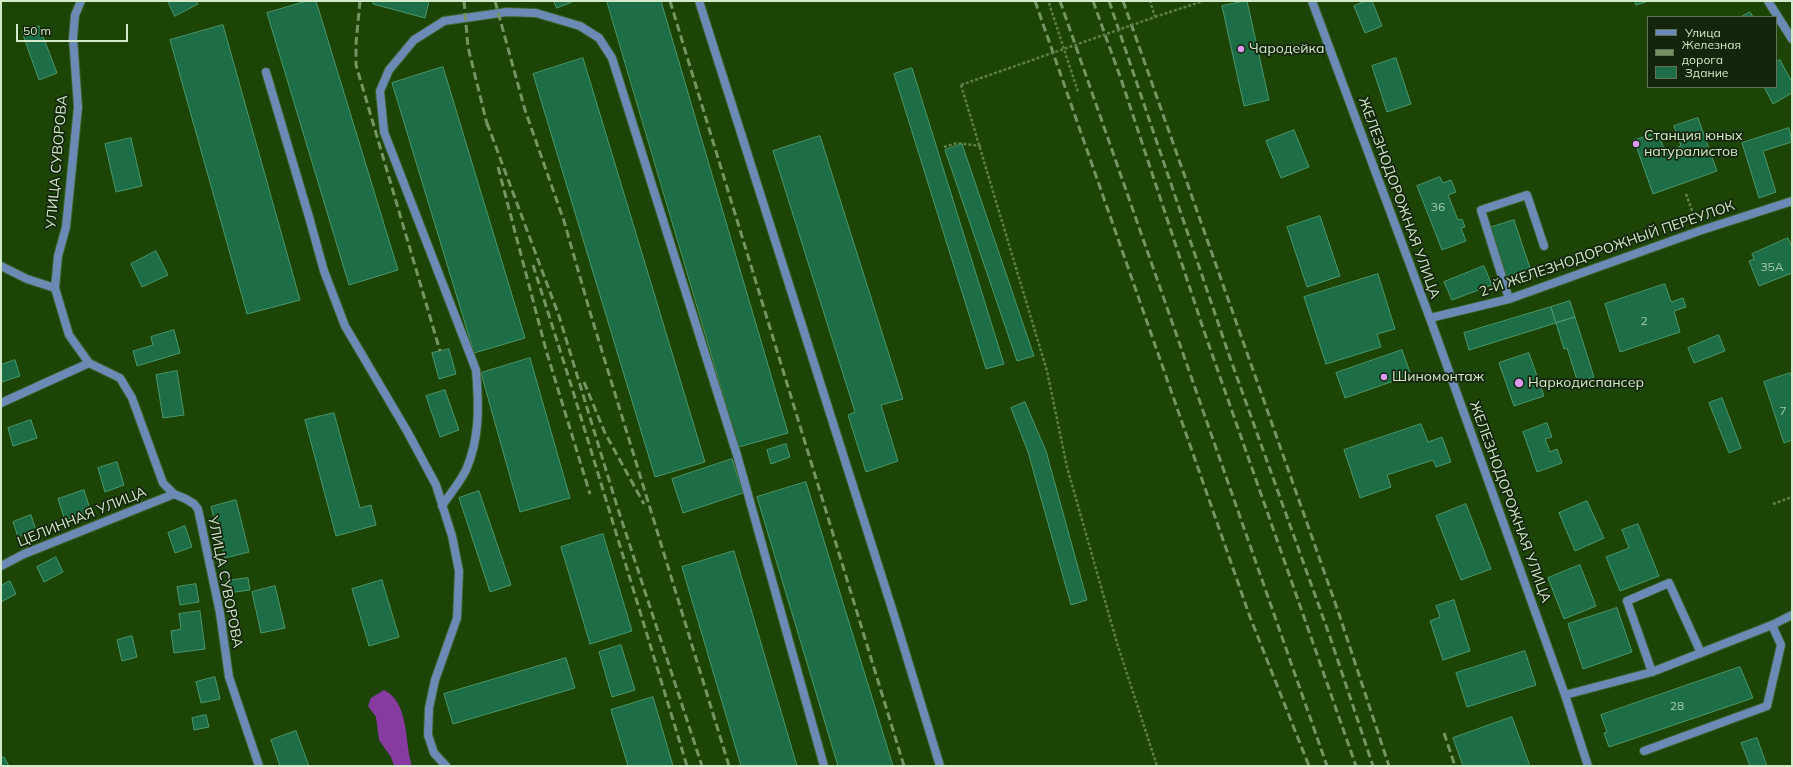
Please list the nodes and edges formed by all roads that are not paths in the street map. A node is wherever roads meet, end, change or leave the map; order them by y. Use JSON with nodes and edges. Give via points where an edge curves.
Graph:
{"nodes":[{"id":1,"x":81,"y":1,"type":"edge"},
{"id":2,"x":699,"y":1,"type":"edge"},
{"id":3,"x":1312,"y":1,"type":"edge"},
{"id":4,"x":1768,"y":1,"type":"edge"},
{"id":5,"x":1792,"y":38,"type":"edge"},
{"id":6,"x":266,"y":72,"type":"dead end"},
{"id":7,"x":1792,"y":201,"type":"edge"},
{"id":8,"x":1544,"y":246,"type":"dead end"},
{"id":9,"x":1,"y":266,"type":"edge"},
{"id":10,"x":55,"y":288,"type":"junction"},
{"id":11,"x":1509,"y":299,"type":"junction"},
{"id":12,"x":1430,"y":318,"type":"junction"},
{"id":13,"x":89,"y":363,"type":"junction"},
{"id":14,"x":1,"y":403,"type":"edge"},
{"id":15,"x":174,"y":494,"type":"junction"},
{"id":16,"x":442,"y":506,"type":"junction"},
{"id":17,"x":1,"y":566,"type":"edge"},
{"id":18,"x":1792,"y":615,"type":"edge"},
{"id":19,"x":1772,"y":625,"type":"junction"},
{"id":20,"x":1701,"y":653,"type":"junction"},
{"id":21,"x":1652,"y":672,"type":"junction"},
{"id":22,"x":1565,"y":695,"type":"junction"},
{"id":23,"x":1644,"y":750,"type":"dead end"},
{"id":24,"x":259,"y":766,"type":"edge"},
{"id":25,"x":446,"y":766,"type":"edge"},
{"id":26,"x":824,"y":766,"type":"edge"},
{"id":27,"x":940,"y":766,"type":"edge"},
{"id":28,"x":1588,"y":766,"type":"edge"}],
"edges":[{"from":1,"to":10,"type":"street","name":"УЛИЦА СУВОРОВА","via":[[75,15],[72,38],[78,107],[66,227],[58,256]]},
{"from":2,"to":27,"type":"street"},
{"from":3,"to":12,"type":"street","name":"ЖЕЛЕЗНОДОРОЖНАЯ УЛИЦА"},
{"from":4,"to":5,"type":"street"},
{"from":6,"to":16,"type":"street","via":[[324,271],[345,326],[436,485]]},
{"from":7,"to":11,"type":"street","name":"2-Й ЖЕЛЕЗНОДОРОЖНЫЙ ПЕРЕУЛОК"},
{"from":8,"to":11,"type":"street","via":[[1527,195],[1481,210]]},
{"from":9,"to":10,"type":"street"},
{"from":10,"to":13,"type":"street","name":"УЛИЦА СУВОРОВА","via":[[69,335]]},
{"from":11,"to":12,"type":"street","name":"2-Й ЖЕЛЕЗНОДОРОЖНЫЙ ПЕРЕУЛОК"},
{"from":12,"to":22,"type":"street","name":"ЖЕЛЕЗНОДОРОЖНАЯ УЛИЦА"},
{"from":13,"to":14,"type":"street"},
{"from":13,"to":15,"type":"street","name":"УЛИЦА СУВОРОВА","via":[[120,378],[132,398],[163,483]]},
{"from":15,"to":17,"type":"street","name":"ЦЕЛИННАЯ УЛИЦА","via":[[24,554]]},
{"from":15,"to":24,"type":"street","name":"УЛИЦА СУВОРОВА","via":[[194,504],[198,509],[220,613],[229,677]]},
{"from":16,"to":25,"type":"street","via":[[452,536],[459,571],[457,618],[428,708],[428,736],[434,753]]},
{"from":16,"to":26,"type":"street","via":[[465,471],[476,437],[479,400],[476,370],[384,132],[380,91],[389,70],[414,40],[444,21],[507,12],[536,13],[580,26],[599,38],[612,58],[737,455]]},
{"from":18,"to":19,"type":"street"},
{"from":19,"to":20,"type":"street"},
{"from":19,"to":23,"type":"street","via":[[1781,645],[1767,706]]},
{"from":20,"to":21,"type":"street"},
{"from":20,"to":21,"type":"street","via":[[1669,583],[1628,601]]},
{"from":21,"to":22,"type":"street"},
{"from":22,"to":28,"type":"street","name":"ЖЕЛЕЗНОДОРОЖНАЯ УЛИЦА"}]}
